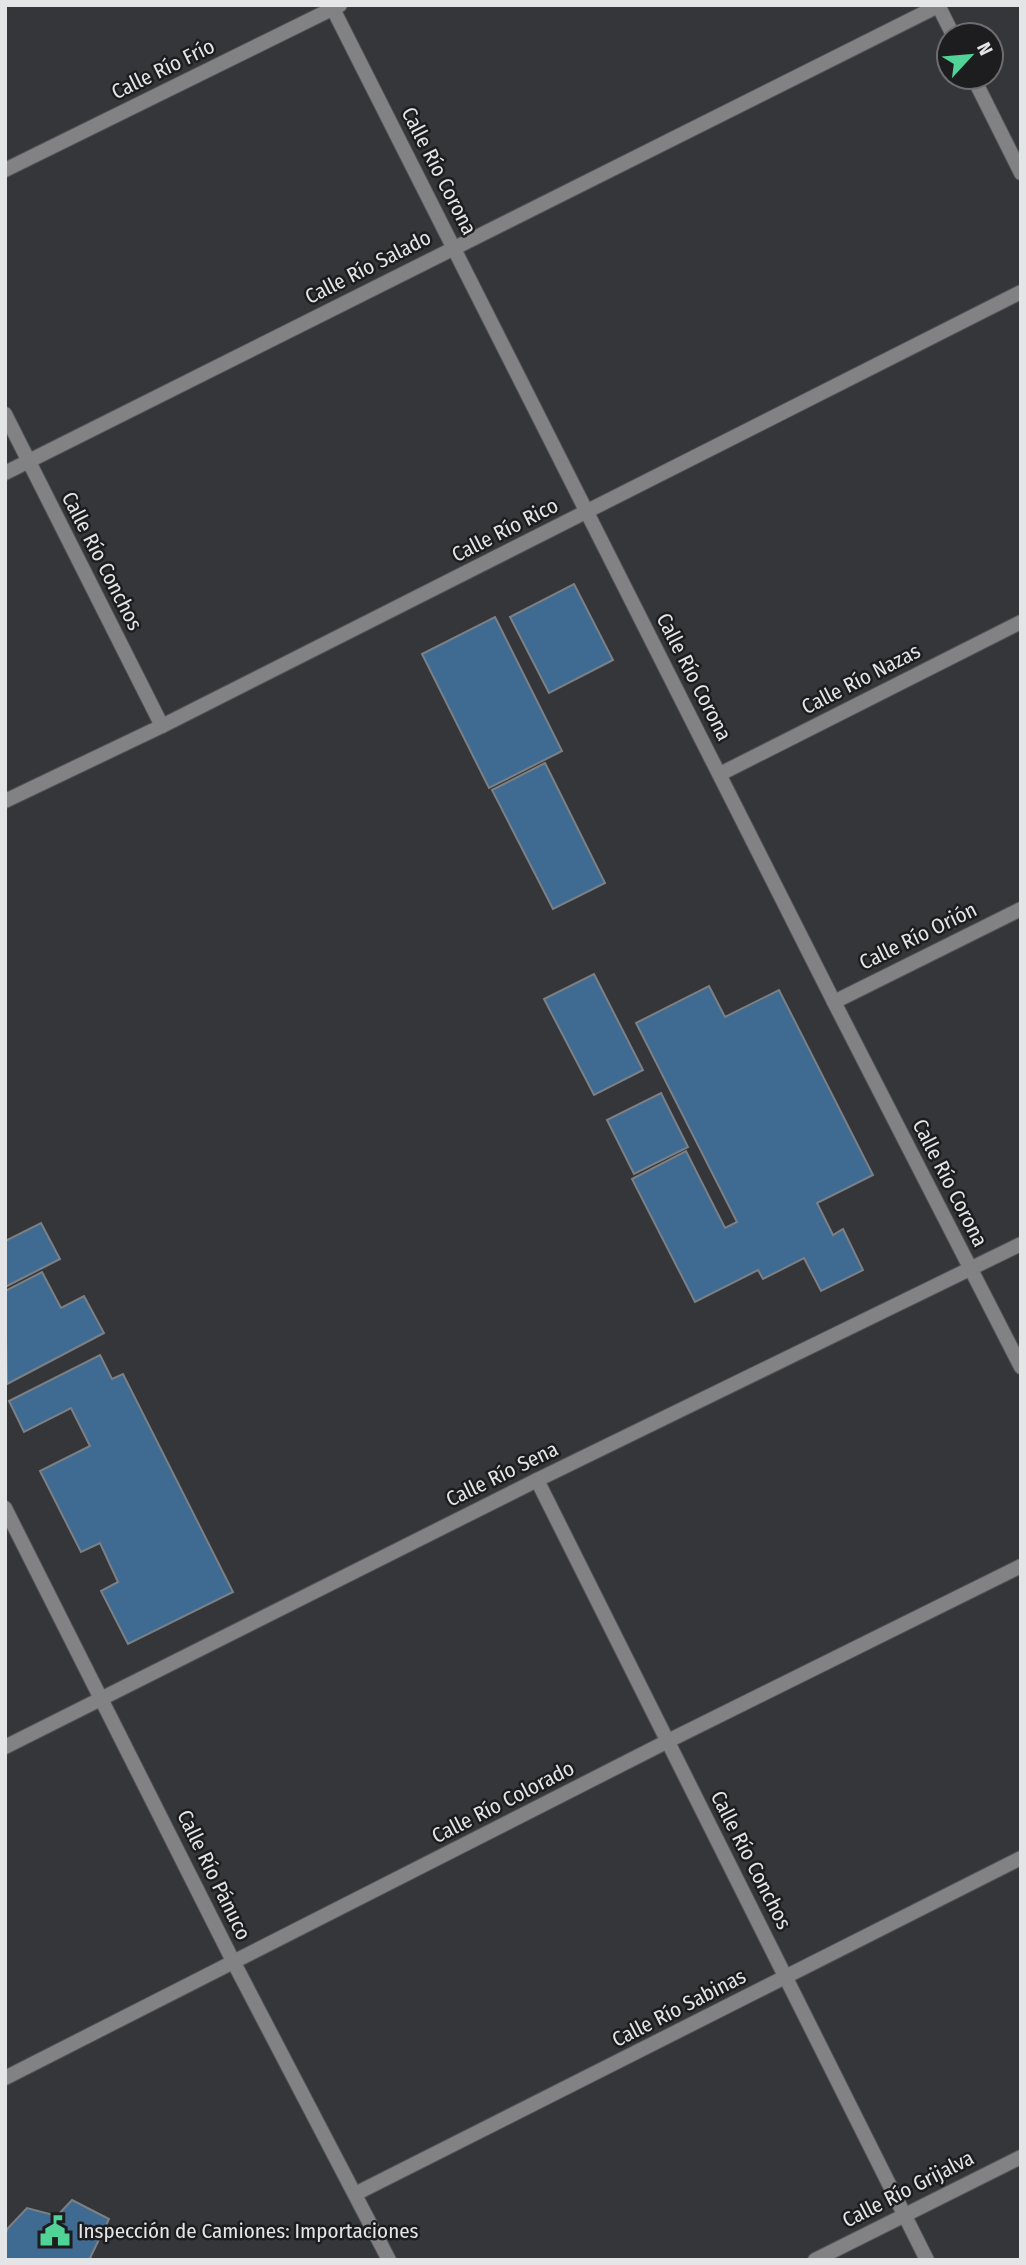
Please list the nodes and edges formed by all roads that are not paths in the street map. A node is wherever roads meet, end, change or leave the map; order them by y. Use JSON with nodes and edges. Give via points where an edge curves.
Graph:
{"nodes":[{"id":1,"x":335,"y":6,"type":"edge"},
{"id":2,"x":938,"y":6,"type":"edge"},
{"id":3,"x":980,"y":91,"type":"edge"},
{"id":4,"x":5,"y":170,"type":"edge"},
{"id":5,"x":1021,"y":173,"type":"edge"},
{"id":6,"x":454,"y":247,"type":"junction"},
{"id":7,"x":1021,"y":292,"type":"edge"},
{"id":8,"x":5,"y":414,"type":"edge"},
{"id":9,"x":29,"y":461,"type":"junction"},
{"id":10,"x":5,"y":473,"type":"edge"},
{"id":11,"x":588,"y":512,"type":"junction"},
{"id":12,"x":1021,"y":622,"type":"edge"},
{"id":13,"x":162,"y":726,"type":"junction"},
{"id":14,"x":720,"y":774,"type":"junction"},
{"id":15,"x":5,"y":801,"type":"edge"},
{"id":16,"x":1021,"y":909,"type":"edge"},
{"id":17,"x":834,"y":1002,"type":"junction"},
{"id":18,"x":1021,"y":1244,"type":"edge"},
{"id":19,"x":971,"y":1269,"type":"junction"},
{"id":20,"x":1021,"y":1367,"type":"edge"},
{"id":21,"x":537,"y":1480,"type":"junction"},
{"id":22,"x":5,"y":1508,"type":"edge"},
{"id":23,"x":1021,"y":1566,"type":"edge"},
{"id":24,"x":102,"y":1698,"type":"junction"},
{"id":25,"x":668,"y":1741,"type":"junction"},
{"id":26,"x":5,"y":1747,"type":"edge"},
{"id":27,"x":1021,"y":1858,"type":"edge"},
{"id":28,"x":234,"y":1963,"type":"junction"},
{"id":29,"x":786,"y":1977,"type":"junction"},
{"id":30,"x":5,"y":2078,"type":"edge"},
{"id":31,"x":1021,"y":2157,"type":"edge"},
{"id":32,"x":355,"y":2194,"type":"junction"},
{"id":33,"x":905,"y":2215,"type":"junction"},
{"id":34,"x":389,"y":2260,"type":"edge"},
{"id":35,"x":815,"y":2260,"type":"edge"},
{"id":36,"x":927,"y":2260,"type":"edge"}],
"edges":[{"from":1,"to":4,"type":"street","name":"Calle Río Frío"},
{"from":1,"to":6,"type":"street","name":"Calle Río Corona"},
{"from":2,"to":6,"type":"street","name":"Calle Río Salado"},
{"from":3,"to":5,"type":"street"},
{"from":6,"to":9,"type":"street","name":"Calle Río Salado"},
{"from":6,"to":11,"type":"street","name":"Calle Río Corona"},
{"from":7,"to":11,"type":"street","name":"Calle Río Rico"},
{"from":8,"to":9,"type":"street","name":"Calle Río Conchos"},
{"from":9,"to":10,"type":"street","name":"Calle Río Salado"},
{"from":9,"to":13,"type":"street","name":"Calle Río Conchos"},
{"from":11,"to":13,"type":"street","name":"Calle Río Rico"},
{"from":11,"to":14,"type":"street","name":"Calle Río Corona"},
{"from":12,"to":14,"type":"street","name":"Calle Río Nazas"},
{"from":13,"to":15,"type":"street","name":"Calle Río Rico"},
{"from":14,"to":17,"type":"street","name":"Calle Río Corona"},
{"from":16,"to":17,"type":"street","name":"Calle Río Orión"},
{"from":17,"to":19,"type":"street","name":"Calle Río Corona"},
{"from":18,"to":19,"type":"street","name":"Calle Río Sena"},
{"from":19,"to":20,"type":"street","name":"Calle Río Corona"},
{"from":19,"to":21,"type":"street","name":"Calle Río Sena"},
{"from":21,"to":24,"type":"street","name":"Calle Río Sena"},
{"from":21,"to":25,"type":"street","name":"Calle Río Conchos"},
{"from":22,"to":24,"type":"street","name":"Calle Río Pánuco"},
{"from":23,"to":25,"type":"street","name":"Calle Río Colorado"},
{"from":24,"to":26,"type":"street","name":"Calle Río Sena"},
{"from":24,"to":28,"type":"street","name":"Calle Río Pánuco"},
{"from":25,"to":28,"type":"street","name":"Calle Río Colorado"},
{"from":25,"to":29,"type":"street","name":"Calle Río Conchos"},
{"from":27,"to":29,"type":"street","name":"Calle Río Sabinas"},
{"from":28,"to":30,"type":"street","name":"Calle Río Colorado"},
{"from":28,"to":32,"type":"street","name":"Calle Río Pánuco"},
{"from":29,"to":32,"type":"street","name":"Calle Río Sabinas"},
{"from":29,"to":33,"type":"street","name":"Calle Río Conchos"},
{"from":31,"to":33,"type":"street","name":"Calle Río Grijalva"},
{"from":32,"to":34,"type":"street","name":"Calle Río Pánuco"},
{"from":33,"to":35,"type":"street","name":"Calle Río Grijalva"},
{"from":33,"to":36,"type":"street","name":"Calle Río Conchos"}]}
